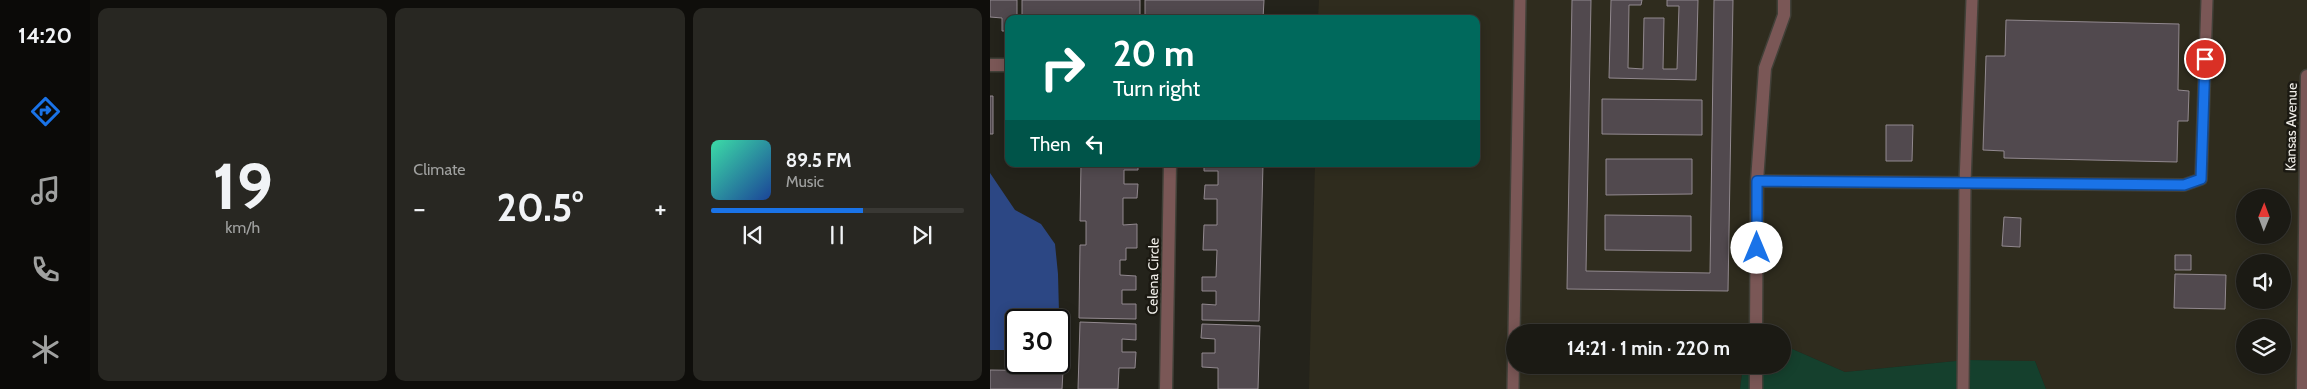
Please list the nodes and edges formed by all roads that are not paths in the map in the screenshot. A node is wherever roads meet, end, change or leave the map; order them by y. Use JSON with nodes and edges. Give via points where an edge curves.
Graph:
{"nodes":[{"id":1,"x":1520,"y":0,"type":"edge"},
{"id":2,"x":1784,"y":0,"type":"edge"},
{"id":3,"x":1972,"y":0,"type":"edge"},
{"id":4,"x":2207,"y":0,"type":"edge"},
{"id":5,"x":990,"y":65,"type":"edge"},
{"id":6,"x":1005,"y":65,"type":"edge"},
{"id":7,"x":2307,"y":76,"type":"edge"},
{"id":8,"x":1170,"y":167,"type":"edge"},
{"id":9,"x":1757,"y":181,"type":"junction"},
{"id":10,"x":1965,"y":183,"type":"junction"},
{"id":11,"x":2306,"y":245,"type":"edge"},
{"id":12,"x":1756,"y":324,"type":"edge"},
{"id":13,"x":1756,"y":374,"type":"edge"},
{"id":14,"x":1166,"y":389,"type":"edge"},
{"id":15,"x":1514,"y":389,"type":"edge"},
{"id":16,"x":1756,"y":389,"type":"edge"},
{"id":17,"x":1963,"y":389,"type":"edge"},
{"id":18,"x":2303,"y":389,"type":"edge"}],
"edges":[{"from":1,"to":15,"type":"lane"},
{"from":2,"to":9,"type":"street","via":[[1784,14],[1765,68]]},
{"from":3,"to":10,"type":"lane"},
{"from":4,"to":10,"type":"lane","via":[[2201,179],[2184,185]]},
{"from":5,"to":6,"type":"street"},
{"from":7,"to":11,"type":"street","name":"Kansas Avenue"},
{"from":8,"to":14,"type":"street","name":"Celena Circle"},
{"from":9,"to":10,"type":"lane"},
{"from":9,"to":12,"type":"street"},
{"from":10,"to":17,"type":"lane"},
{"from":11,"to":18,"type":"street","name":"Kansas Avenue"},
{"from":13,"to":16,"type":"street"}]}
